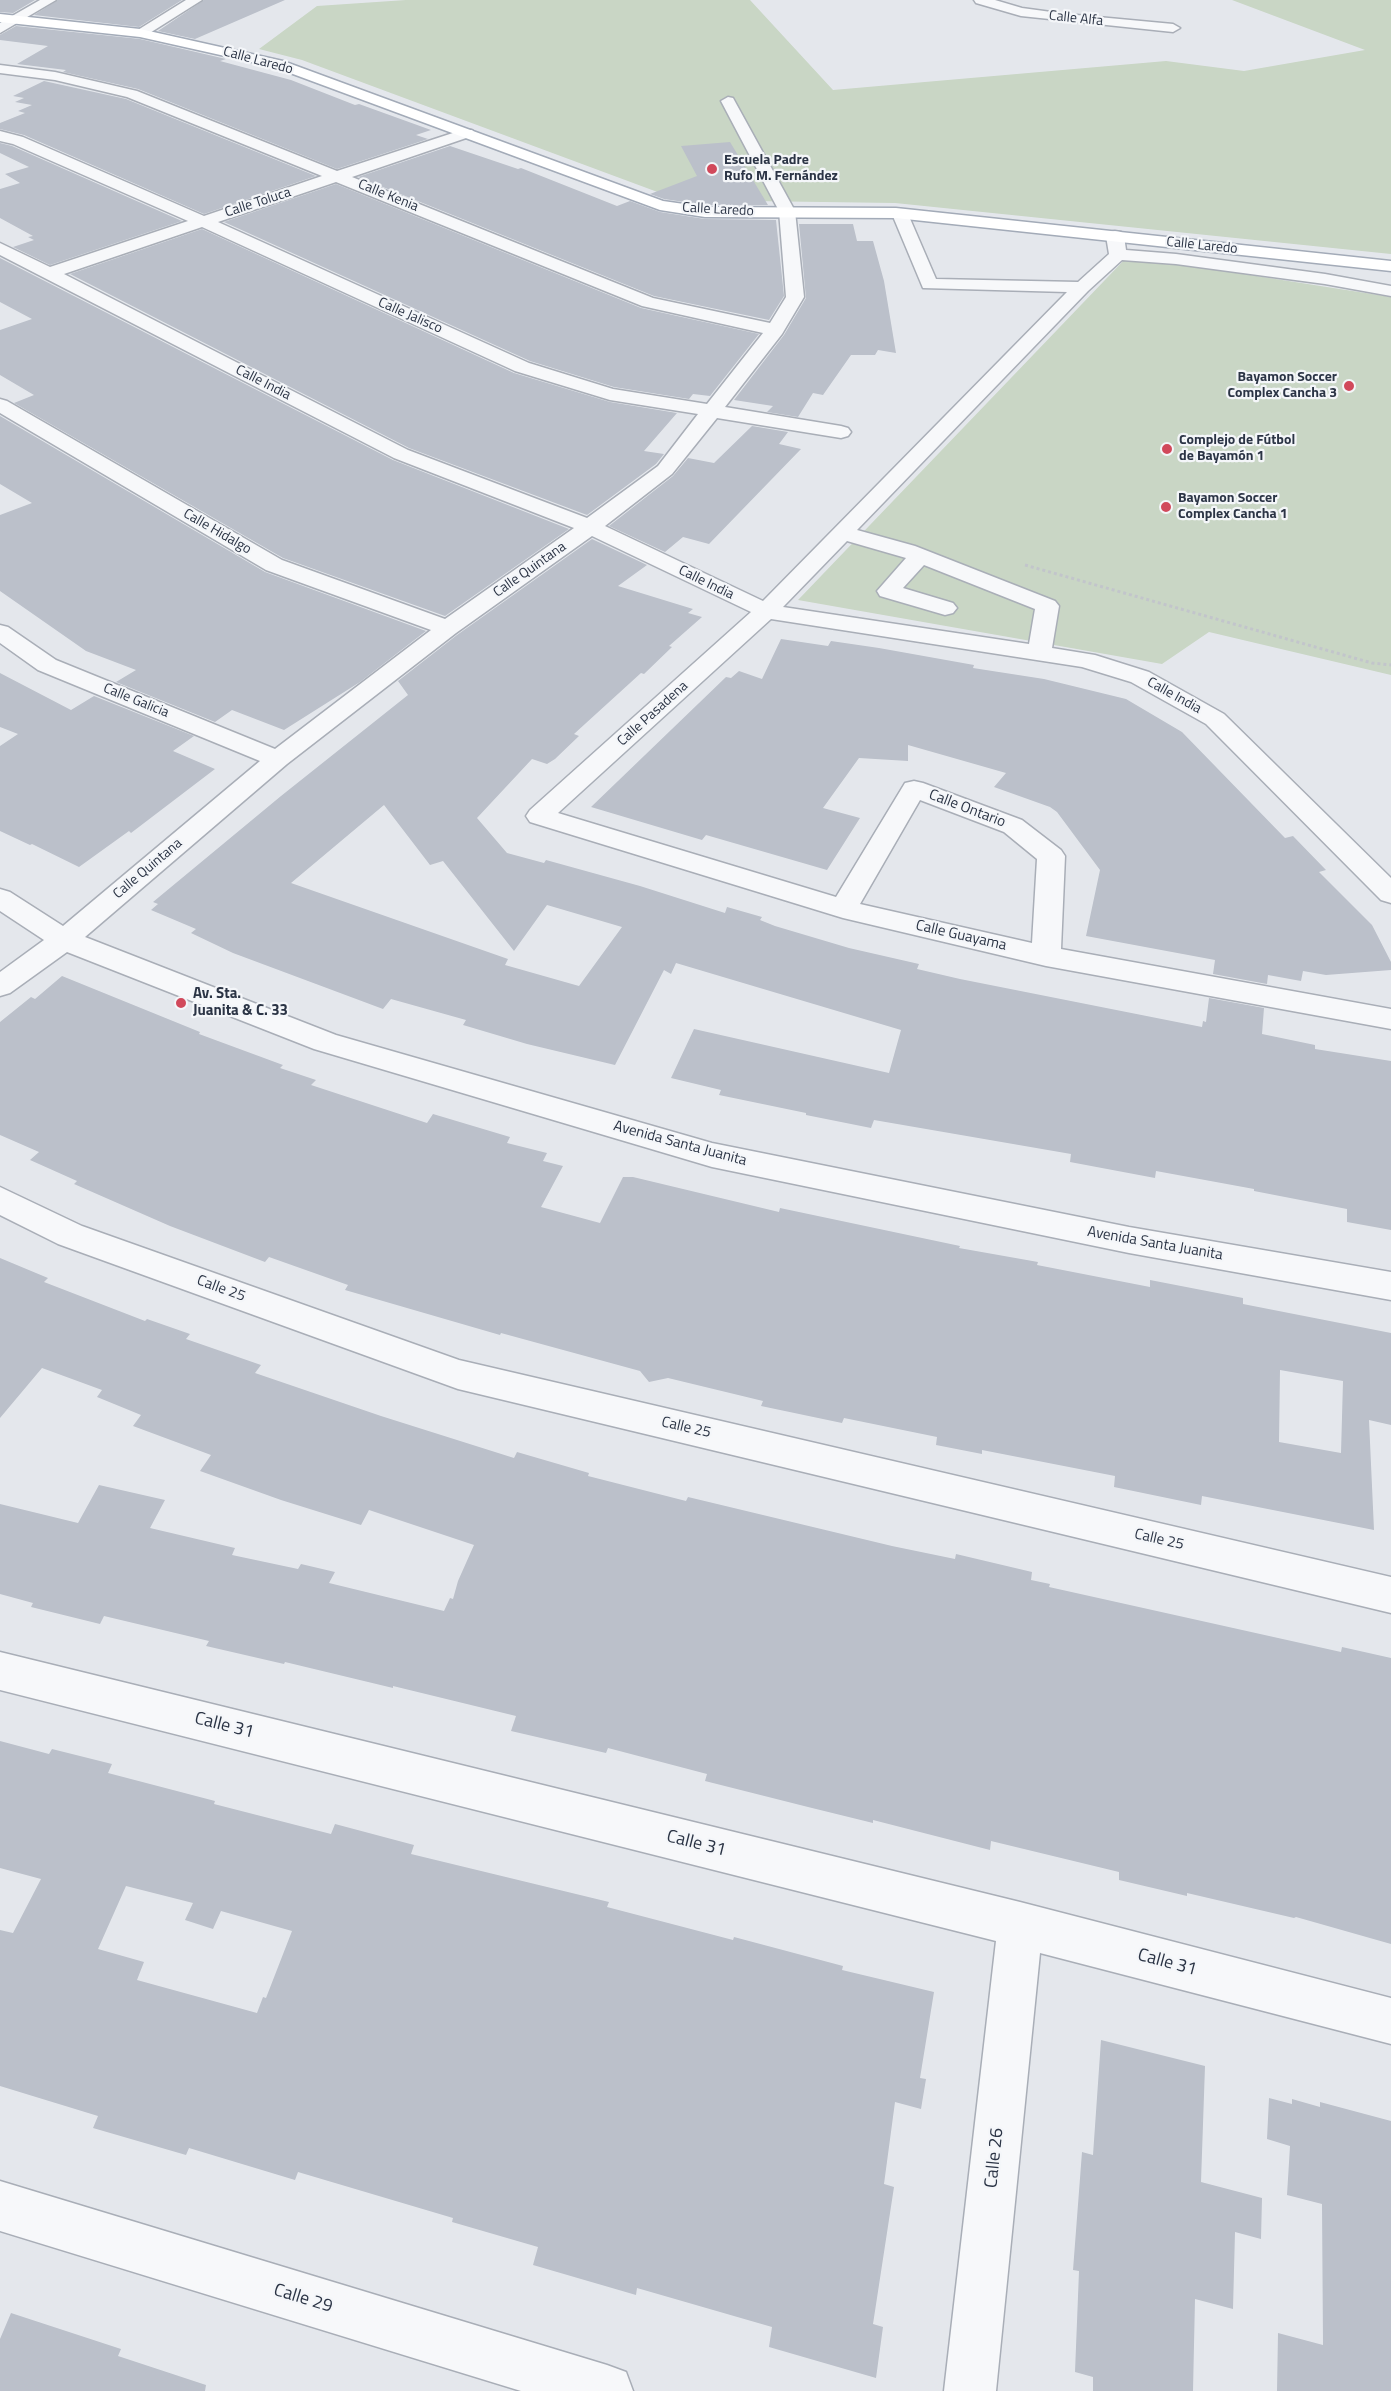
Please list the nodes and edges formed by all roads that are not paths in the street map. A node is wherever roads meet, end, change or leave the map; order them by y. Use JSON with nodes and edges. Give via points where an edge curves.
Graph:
{"nodes":[{"id":1,"x":49,"y":0,"type":"edge"},
{"id":2,"x":195,"y":0,"type":"edge"},
{"id":3,"x":981,"y":0,"type":"edge"},
{"id":4,"x":0,"y":18,"type":"edge"},
{"id":5,"x":17,"y":19,"type":"junction"},
{"id":6,"x":1173,"y":28,"type":"dead end"},
{"id":7,"x":0,"y":29,"type":"edge"},
{"id":8,"x":140,"y":33,"type":"junction"},
{"id":9,"x":0,"y":69,"type":"edge"},
{"id":10,"x":728,"y":101,"type":"dead end"},
{"id":11,"x":467,"y":133,"type":"junction"},
{"id":12,"x":0,"y":136,"type":"edge"},
{"id":13,"x":339,"y":176,"type":"junction"},
{"id":14,"x":787,"y":211,"type":"junction"},
{"id":15,"x":900,"y":214,"type":"junction"},
{"id":16,"x":202,"y":221,"type":"junction"},
{"id":17,"x":1116,"y":245,"type":"junction"},
{"id":18,"x":0,"y":248,"type":"edge"},
{"id":19,"x":1172,"y":251,"type":"junction"},
{"id":20,"x":1387,"y":266,"type":"edge"},
{"id":21,"x":49,"y":273,"type":"junction"},
{"id":22,"x":1082,"y":287,"type":"junction"},
{"id":23,"x":1391,"y":291,"type":"edge"},
{"id":24,"x":775,"y":330,"type":"junction"},
{"id":25,"x":0,"y":405,"type":"edge"},
{"id":26,"x":712,"y":412,"type":"junction"},
{"id":27,"x":841,"y":432,"type":"dead end"},
{"id":28,"x":590,"y":527,"type":"junction"},
{"id":29,"x":843,"y":533,"type":"junction"},
{"id":30,"x":920,"y":556,"type":"junction"},
{"id":31,"x":945,"y":608,"type":"dead end"},
{"id":32,"x":766,"y":611,"type":"junction"},
{"id":33,"x":448,"y":628,"type":"junction"},
{"id":34,"x":0,"y":632,"type":"edge"},
{"id":35,"x":1039,"y":653,"type":"junction"},
{"id":36,"x":278,"y":759,"type":"junction"},
{"id":37,"x":539,"y":816,"type":"joint"},
{"id":38,"x":1391,"y":894,"type":"edge"},
{"id":39,"x":0,"y":898,"type":"edge"},
{"id":40,"x":843,"y":909,"type":"junction"},
{"id":41,"x":64,"y":940,"type":"junction"},
{"id":42,"x":1046,"y":956,"type":"junction"},
{"id":43,"x":0,"y":986,"type":"edge"},
{"id":44,"x":1391,"y":1018,"type":"edge"},
{"id":45,"x":0,"y":1200,"type":"edge"},
{"id":46,"x":1391,"y":1286,"type":"edge"},
{"id":47,"x":1391,"y":1595,"type":"edge"},
{"id":48,"x":0,"y":1671,"type":"edge"},
{"id":49,"x":1020,"y":1924,"type":"junction"},
{"id":50,"x":1391,"y":2020,"type":"edge"},
{"id":51,"x":0,"y":2206,"type":"edge"},
{"id":52,"x":607,"y":2391,"type":"edge"},
{"id":53,"x":970,"y":2391,"type":"edge"}],
"edges":[{"from":1,"to":5,"type":"street"},
{"from":2,"to":8,"type":"street"},
{"from":3,"to":6,"type":"street","name":"Calle Alfa","via":[[1021,12]]},
{"from":4,"to":5,"type":"main road","name":"Calle Laredo"},
{"from":5,"to":7,"type":"street"},
{"from":5,"to":8,"type":"main road","name":"Calle Laredo"},
{"from":8,"to":11,"type":"main road","name":"Calle Laredo","via":[[278,64]]},
{"from":9,"to":13,"type":"street","name":"Calle Kenia","via":[[55,76],[132,94]]},
{"from":10,"to":14,"type":"street","name":"Calle Quintana"},
{"from":11,"to":13,"type":"street","name":"Calle Toluca"},
{"from":11,"to":14,"type":"main road","name":"Calle Laredo","via":[[660,205],[705,212]]},
{"from":12,"to":16,"type":"street","name":"Calle Jalisco","via":[[18,140]]},
{"from":13,"to":16,"type":"street","name":"Calle Toluca"},
{"from":13,"to":24,"type":"street","name":"Calle Kenia","via":[[648,302]]},
{"from":14,"to":15,"type":"main road","name":"Calle Laredo"},
{"from":14,"to":24,"type":"street","name":"Calle Quintana","via":[[795,297]]},
{"from":15,"to":17,"type":"main road","name":"Calle Laredo"},
{"from":15,"to":22,"type":"street","via":[[929,284]]},
{"from":16,"to":21,"type":"street","name":"Calle Toluca"},
{"from":16,"to":26,"type":"street","name":"Calle Jalisco","via":[[522,367],[610,394]]},
{"from":17,"to":19,"type":"street"},
{"from":17,"to":22,"type":"street","name":"Calle Pasadena"},
{"from":18,"to":21,"type":"street","name":"Calle India"},
{"from":19,"to":20,"type":"main road","name":"Calle Laredo"},
{"from":19,"to":23,"type":"street"},
{"from":21,"to":28,"type":"street","name":"Calle India","via":[[401,454]]},
{"from":22,"to":29,"type":"street","name":"Calle Pasadena"},
{"from":24,"to":26,"type":"street","name":"Calle Quintana"},
{"from":25,"to":33,"type":"street","name":"Calle Hidalgo","via":[[274,566]]},
{"from":26,"to":27,"type":"street","name":"Calle Jalisco"},
{"from":26,"to":28,"type":"street","name":"Calle Quintana","via":[[665,470]]},
{"from":28,"to":32,"type":"street","name":"Calle India"},
{"from":28,"to":33,"type":"street","name":"Calle Quintana"},
{"from":29,"to":30,"type":"street"},
{"from":29,"to":32,"type":"street","name":"Calle Pasadena"},
{"from":30,"to":31,"type":"street","via":[[888,591]]},
{"from":30,"to":35,"type":"street","via":[[1047,606]]},
{"from":32,"to":35,"type":"street","name":"Calle India"},
{"from":32,"to":37,"type":"street","name":"Calle Pasadena"},
{"from":33,"to":36,"type":"street","name":"Calle Quintana"},
{"from":34,"to":36,"type":"street","name":"Calle Galicia","via":[[47,666]]},
{"from":35,"to":38,"type":"street","name":"Calle India","via":[[1086,660],[1140,677],[1215,719]]},
{"from":36,"to":41,"type":"street","name":"Calle Quintana"},
{"from":37,"to":40,"type":"street","name":"Calle Guayama"},
{"from":39,"to":41,"type":"street","name":"Avenida Santa Juanita"},
{"from":40,"to":42,"type":"street","name":"Calle Guayama"},
{"from":40,"to":42,"type":"street","name":"Calle Ontario","via":[[914,789],[1013,826],[1051,856]]},
{"from":41,"to":43,"type":"street","name":"Calle Quintana"},
{"from":41,"to":46,"type":"street","name":"Avenida Santa Juanita","via":[[325,1042],[712,1155],[1129,1240]]},
{"from":42,"to":44,"type":"street","name":"Calle Guayama"},
{"from":45,"to":47,"type":"street","name":"Calle 25","via":[[70,1235],[458,1374]]},
{"from":48,"to":49,"type":"street","name":"Calle 31"},
{"from":49,"to":50,"type":"street","name":"Calle 31"},
{"from":49,"to":53,"type":"street","name":"Calle 26"},
{"from":51,"to":52,"type":"street","name":"Calle 29"}]}
